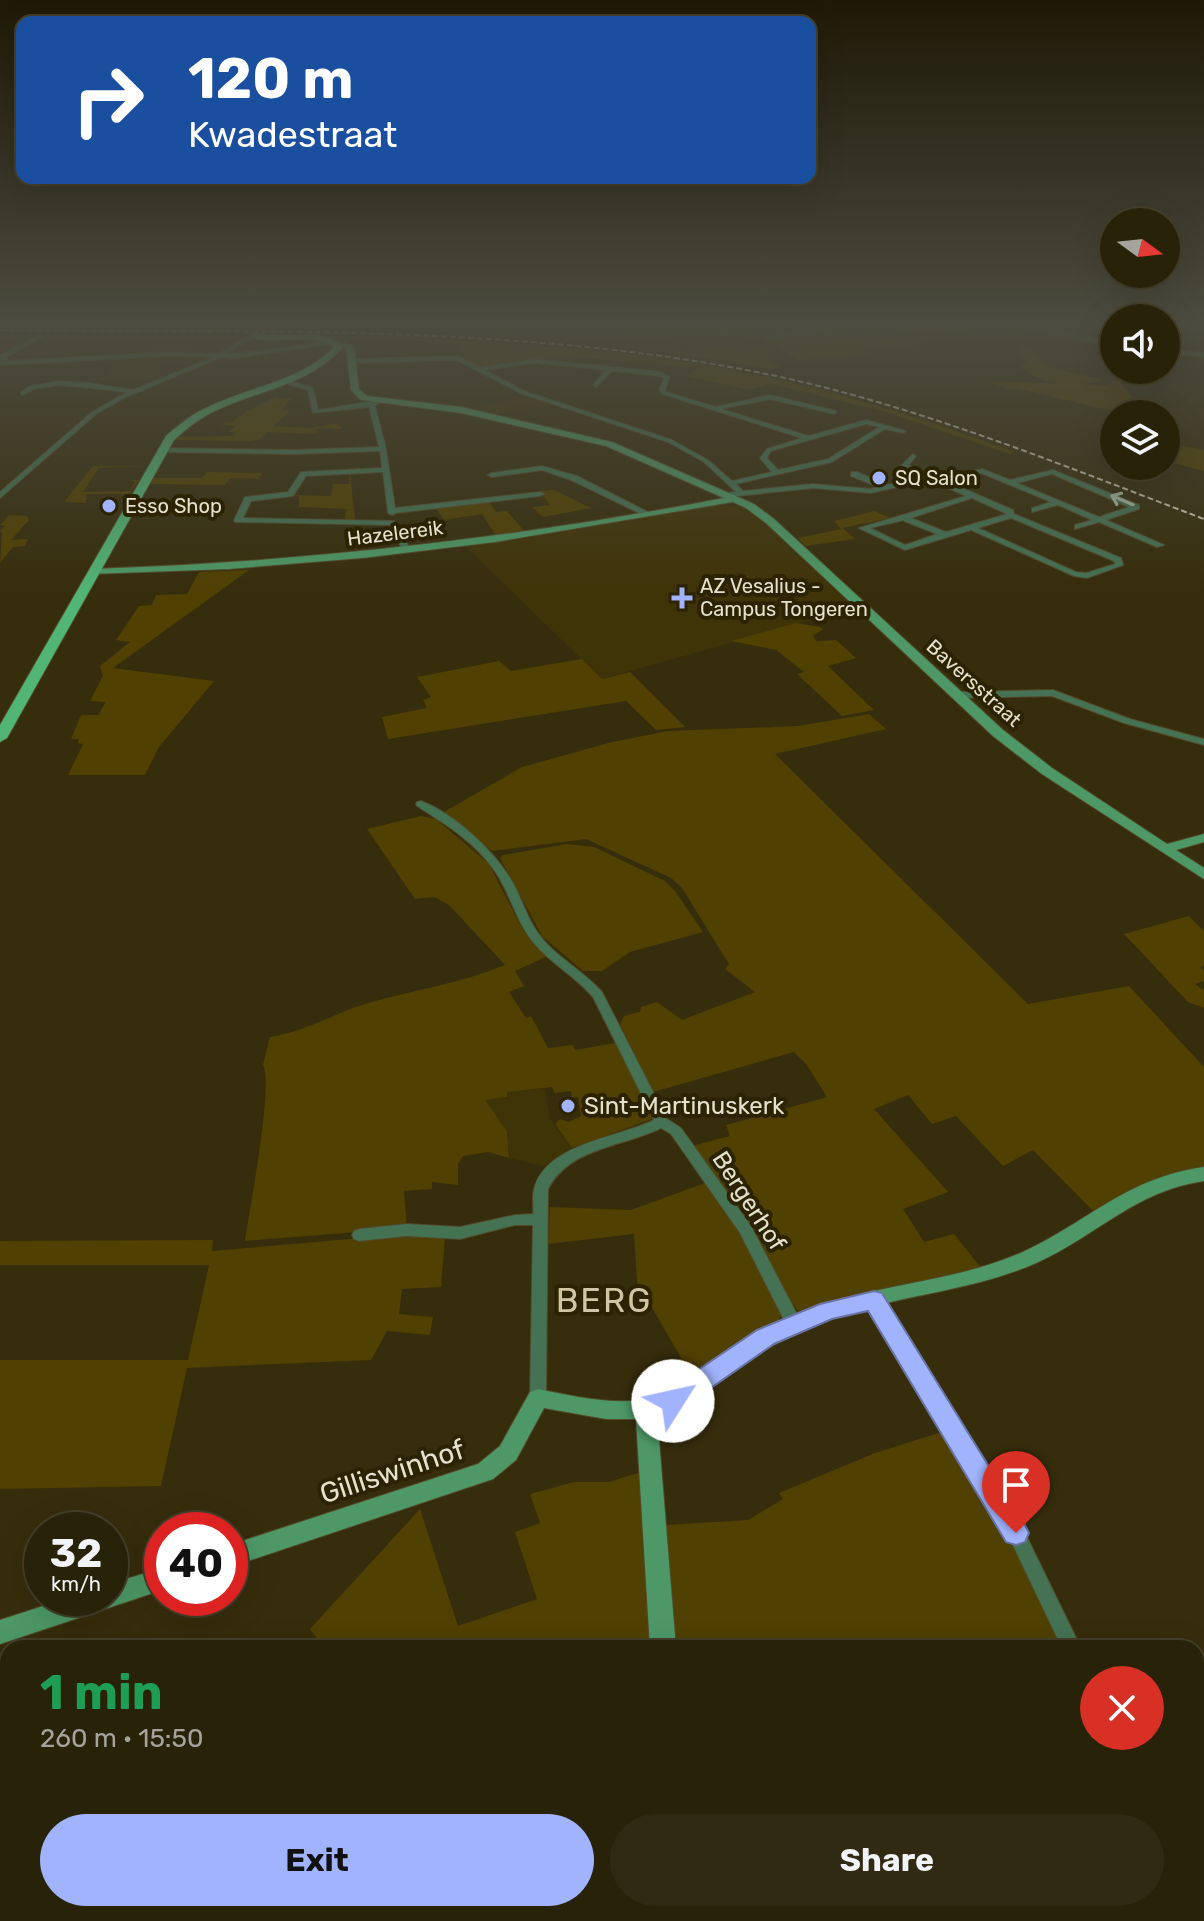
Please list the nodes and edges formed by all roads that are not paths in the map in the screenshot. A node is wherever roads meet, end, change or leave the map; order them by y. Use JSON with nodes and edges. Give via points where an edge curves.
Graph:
{"nodes":[{"id":1,"x":95,"y":413,"type":"edge"},
{"id":2,"x":201,"y":413,"type":"edge"},
{"id":3,"x":378,"y":413,"type":"edge"},
{"id":4,"x":473,"y":413,"type":"edge"},
{"id":5,"x":584,"y":413,"type":"edge"},
{"id":6,"x":729,"y":413,"type":"edge"},
{"id":7,"x":857,"y":424,"type":"junction"},
{"id":8,"x":885,"y":427,"type":"junction"},
{"id":9,"x":874,"y":430,"type":"junction"},
{"id":10,"x":903,"y":431,"type":"dead end"},
{"id":11,"x":808,"y":438,"type":"junction"},
{"id":12,"x":383,"y":449,"type":"junction"},
{"id":13,"x":161,"y":450,"type":"junction"},
{"id":14,"x":913,"y":456,"type":"dead end"},
{"id":15,"x":385,"y":470,"type":"junction"},
{"id":16,"x":778,"y":474,"type":"junction"},
{"id":17,"x":854,"y":474,"type":"dead end"},
{"id":18,"x":926,"y":478,"type":"junction"},
{"id":19,"x":939,"y":481,"type":"junction"},
{"id":20,"x":1011,"y":482,"type":"junction"},
{"id":21,"x":731,"y":483,"type":"junction"},
{"id":22,"x":888,"y":488,"type":"junction"},
{"id":23,"x":540,"y":494,"type":"dead end"},
{"id":24,"x":734,"y":495,"type":"junction"},
{"id":25,"x":0,"y":496,"type":"edge"},
{"id":26,"x":973,"y":496,"type":"junction"},
{"id":27,"x":497,"y":499,"type":"junction"},
{"id":28,"x":1060,"y":502,"type":"junction"},
{"id":29,"x":1035,"y":510,"type":"dead end"},
{"id":30,"x":646,"y":513,"type":"junction"},
{"id":31,"x":1011,"y":515,"type":"junction"},
{"id":32,"x":393,"y":516,"type":"junction"},
{"id":33,"x":905,"y":517,"type":"junction"},
{"id":34,"x":1101,"y":520,"type":"junction"},
{"id":35,"x":1078,"y":527,"type":"dead end"},
{"id":36,"x":973,"y":528,"type":"junction"},
{"id":37,"x":942,"y":535,"type":"junction"},
{"id":38,"x":1160,"y":545,"type":"dead end"},
{"id":39,"x":406,"y":549,"type":"junction"},
{"id":40,"x":94,"y":572,"type":"junction"},
{"id":41,"x":955,"y":695,"type":"junction"},
{"id":42,"x":0,"y":738,"type":"edge"},
{"id":43,"x":1204,"y":742,"type":"edge"},
{"id":44,"x":426,"y":807,"type":"dead end"},
{"id":45,"x":1204,"y":840,"type":"edge"},
{"id":46,"x":1165,"y":849,"type":"junction"},
{"id":47,"x":1180,"y":858,"type":"junction"},
{"id":48,"x":1204,"y":875,"type":"edge"},
{"id":49,"x":662,"y":1122,"type":"junction"},
{"id":50,"x":1204,"y":1174,"type":"edge"},
{"id":51,"x":541,"y":1219,"type":"junction"},
{"id":52,"x":359,"y":1235,"type":"dead end"},
{"id":53,"x":874,"y":1300,"type":"junction"},
{"id":54,"x":794,"y":1324,"type":"junction"},
{"id":55,"x":538,"y":1398,"type":"junction"},
{"id":56,"x":646,"y":1409,"type":"junction"},
{"id":57,"x":248,"y":1550,"type":"edge"},
{"id":58,"x":48,"y":1616,"type":"edge"},
{"id":59,"x":0,"y":1632,"type":"edge"},
{"id":60,"x":662,"y":1640,"type":"edge"},
{"id":61,"x":1068,"y":1640,"type":"edge"}],
"edges":[{"from":1,"to":25,"type":"street"},
{"from":2,"to":13,"type":"main road"},
{"from":3,"to":12,"type":"street"},
{"from":4,"to":24,"type":"main road","name":"Baversstraat","via":[[609,444]]},
{"from":5,"to":21,"type":"street","via":[[670,441]]},
{"from":6,"to":11,"type":"street"},
{"from":7,"to":8,"type":"street","via":[[874,421]]},
{"from":7,"to":9,"type":"street"},
{"from":7,"to":11,"type":"street"},
{"from":8,"to":9,"type":"street"},
{"from":8,"to":10,"type":"street"},
{"from":9,"to":16,"type":"street","via":[[838,458]]},
{"from":11,"to":16,"type":"street","via":[[765,452],[763,458]]},
{"from":12,"to":13,"type":"street"},
{"from":12,"to":15,"type":"street"},
{"from":13,"to":40,"type":"main road"},
{"from":14,"to":18,"type":"street","via":[[905,466]]},
{"from":15,"to":32,"type":"street"},
{"from":15,"to":32,"type":"street","via":[[304,474],[290,494],[248,499],[238,520]]},
{"from":16,"to":21,"type":"street"},
{"from":17,"to":22,"type":"street"},
{"from":18,"to":19,"type":"street"},
{"from":18,"to":22,"type":"street"},
{"from":19,"to":20,"type":"street","via":[[982,471]]},
{"from":19,"to":26,"type":"street"},
{"from":20,"to":28,"type":"street"},
{"from":34,"to":20,"type":"street","one_way":true,"via":[[1136,507],[1053,472]]},
{"from":21,"to":24,"type":"street"},
{"from":22,"to":24,"type":"street","via":[[864,492],[813,486]]},
{"from":23,"to":27,"type":"street"},
{"from":24,"to":30,"type":"main road","name":"Hazelereik"},
{"from":24,"to":41,"type":"main road","name":"Baversstraat","via":[[762,514]]},
{"from":26,"to":31,"type":"street"},
{"from":26,"to":33,"type":"street"},
{"from":27,"to":30,"type":"street","via":[[491,471],[542,468]]},
{"from":27,"to":32,"type":"street"},
{"from":28,"to":29,"type":"street"},
{"from":28,"to":34,"type":"street"},
{"from":30,"to":39,"type":"main road","name":"Hazelereik"},
{"from":31,"to":36,"type":"street"},
{"from":31,"to":36,"type":"street","via":[[1118,560],[1119,565],[1087,576],[1074,574]]},
{"from":32,"to":39,"type":"street"},
{"from":33,"to":37,"type":"street"},
{"from":33,"to":37,"type":"street","via":[[863,528],[905,548]]},
{"from":34,"to":35,"type":"street"},
{"from":34,"to":38,"type":"street"},
{"from":36,"to":37,"type":"street"},
{"from":39,"to":40,"type":"main road","name":"Hazelereik","via":[[244,567]]},
{"from":40,"to":42,"type":"main road"},
{"from":41,"to":43,"type":"street","via":[[1045,692]]},
{"from":41,"to":46,"type":"main road","name":"Baversstraat","via":[[1037,764]]},
{"from":44,"to":49,"type":"street","name":"Bergerhof","via":[[488,855],[536,939],[587,980]]},
{"from":45,"to":46,"type":"main road"},
{"from":45,"to":47,"type":"main road"},
{"from":46,"to":47,"type":"main road","name":"Baversstraat"},
{"from":47,"to":48,"type":"main road","name":"Baversstraat"},
{"from":49,"to":51,"type":"street","via":[[574,1154],[551,1168],[541,1189]]},
{"from":49,"to":54,"type":"street","name":"Bergerhof","via":[[676,1131],[746,1230]]},
{"from":50,"to":53,"type":"main road","via":[[1147,1187],[1027,1258]]},
{"from":51,"to":52,"type":"street","via":[[460,1233],[406,1230]]},
{"from":51,"to":55,"type":"street"},
{"from":53,"to":54,"type":"main road"},
{"from":53,"to":61,"type":"street","via":[[1016,1533]]},
{"from":54,"to":56,"type":"main road","via":[[765,1337],[673,1401]]},
{"from":55,"to":56,"type":"main road","via":[[602,1411]]},
{"from":55,"to":57,"type":"main road","name":"Gilliswinhof","via":[[508,1453],[485,1472]]},
{"from":56,"to":60,"type":"main road"},
{"from":58,"to":59,"type":"main road"}]}
